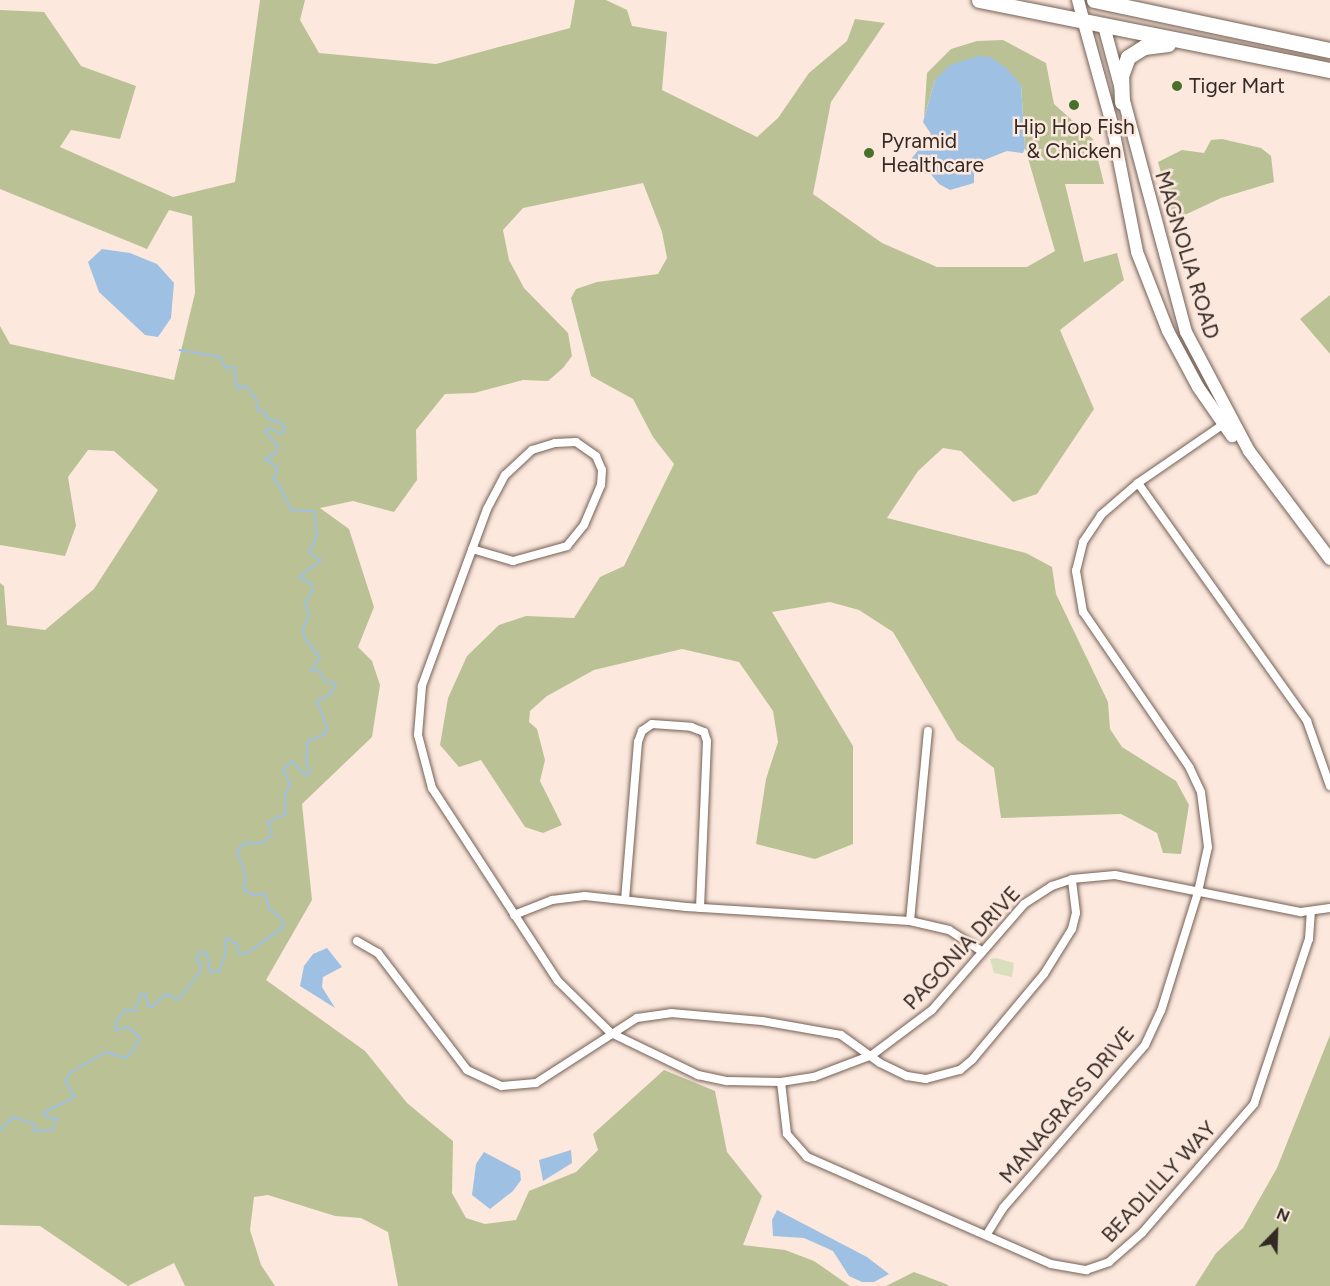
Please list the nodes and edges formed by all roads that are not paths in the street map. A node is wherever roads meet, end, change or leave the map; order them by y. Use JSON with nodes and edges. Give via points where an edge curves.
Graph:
{"nodes":[{"id":1,"x":979,"y":0,"type":"edge"},
{"id":2,"x":1078,"y":0,"type":"edge"},
{"id":3,"x":1096,"y":0,"type":"edge"},
{"id":4,"x":1084,"y":23,"type":"junction"},
{"id":5,"x":1104,"y":26,"type":"junction"},
{"id":6,"x":1205,"y":46,"type":"junction"},
{"id":7,"x":1330,"y":50,"type":"edge"},
{"id":8,"x":1330,"y":70,"type":"edge"},
{"id":9,"x":1122,"y":102,"type":"junction"},
{"id":10,"x":1224,"y":424,"type":"junction"},
{"id":11,"x":1138,"y":483,"type":"junction"},
{"id":12,"x":1292,"y":508,"type":"junction"},
{"id":13,"x":472,"y":549,"type":"junction"},
{"id":14,"x":1330,"y":559,"type":"edge"},
{"id":15,"x":928,"y":731,"type":"dead end"},
{"id":16,"x":1330,"y":786,"type":"edge"},
{"id":17,"x":1072,"y":879,"type":"junction"},
{"id":18,"x":1198,"y":892,"type":"junction"},
{"id":19,"x":625,"y":900,"type":"junction"},
{"id":20,"x":700,"y":908,"type":"junction"},
{"id":21,"x":1330,"y":908,"type":"edge"},
{"id":22,"x":1311,"y":912,"type":"junction"},
{"id":23,"x":514,"y":915,"type":"junction"},
{"id":24,"x":910,"y":921,"type":"junction"},
{"id":25,"x":357,"y":941,"type":"dead end"},
{"id":26,"x":981,"y":951,"type":"junction"},
{"id":27,"x":610,"y":1033,"type":"junction"},
{"id":28,"x":872,"y":1055,"type":"junction"},
{"id":29,"x":781,"y":1082,"type":"junction"},
{"id":30,"x":987,"y":1234,"type":"junction"}],
"edges":[{"from":1,"to":4,"type":"highway"},
{"from":2,"to":4,"type":"main road","name":"MAGNOLIA ROAD"},
{"from":3,"to":5,"type":"main road","name":"MAGNOLIA ROAD"},
{"from":3,"to":7,"type":"highway"},
{"from":4,"to":5,"type":"highway"},
{"from":4,"to":10,"type":"main road","name":"MAGNOLIA ROAD","via":[[1112,124],[1137,252],[1168,331],[1198,387]]},
{"from":5,"to":6,"type":"highway"},
{"from":5,"to":9,"type":"main road","name":"MAGNOLIA ROAD"},
{"from":6,"to":8,"type":"highway"},
{"from":6,"to":9,"type":"highway","via":[[1154,45],[1134,51],[1123,66]]},
{"from":9,"to":12,"type":"main road","name":"MAGNOLIA ROAD","via":[[1186,332],[1243,442]]},
{"from":10,"to":11,"type":"street","name":"MANAGRASS DRIVE"},
{"from":10,"to":12,"type":"main road","name":"MAGNOLIA ROAD","via":[[1253,465]]},
{"from":11,"to":16,"type":"street","via":[[1307,721]]},
{"from":11,"to":18,"type":"street","name":"MANAGRASS DRIVE","via":[[1101,515],[1083,542],[1076,588],[1083,612],[1190,768],[1201,792],[1208,848]]},
{"from":12,"to":14,"type":"main road","name":"MAGNOLIA ROAD"},
{"from":13,"to":13,"type":"street","name":"PAGONIA DRIVE","via":[[505,475],[532,450],[576,442],[596,456],[602,470],[601,484],[584,525],[567,546],[513,561]]},
{"from":13,"to":23,"type":"street","name":"PAGONIA DRIVE","via":[[422,686],[418,735],[432,788]]},
{"from":15,"to":24,"type":"street"},
{"from":17,"to":18,"type":"street","name":"PAGONIA DRIVE","via":[[1115,875]]},
{"from":17,"to":26,"type":"street","name":"PAGONIA DRIVE","via":[[1035,895]]},
{"from":17,"to":28,"type":"street","via":[[1076,913],[1063,945],[1044,975],[972,1060],[960,1070],[926,1078],[907,1076],[880,1064]]},
{"from":18,"to":22,"type":"street","name":"PAGONIA DRIVE"},
{"from":18,"to":30,"type":"street","name":"MANAGRASS DRIVE","via":[[1161,1011],[1145,1045],[1003,1208]]},
{"from":19,"to":20,"type":"street"},
{"from":19,"to":20,"type":"street","via":[[642,731],[652,724],[691,727],[704,732],[706,741]]},
{"from":19,"to":23,"type":"street","via":[[585,896],[552,900]]},
{"from":20,"to":24,"type":"street"},
{"from":21,"to":22,"type":"street","name":"PAGONIA DRIVE"},
{"from":22,"to":30,"type":"street","name":"BEADLILLY WAY","via":[[1309,939],[1254,1104],[1142,1233],[1109,1262],[1086,1270],[1051,1264]]},
{"from":23,"to":27,"type":"street","name":"PAGONIA DRIVE","via":[[558,981]]},
{"from":24,"to":26,"type":"street","via":[[949,930]]},
{"from":25,"to":27,"type":"street","via":[[378,953],[456,1058],[482,1079],[502,1086],[536,1083]]},
{"from":26,"to":28,"type":"street","name":"PAGONIA DRIVE","via":[[932,1010]]},
{"from":27,"to":28,"type":"street","via":[[637,1018],[671,1013],[706,1015],[841,1035]]},
{"from":27,"to":29,"type":"street","name":"PAGONIA DRIVE","via":[[698,1075],[727,1081]]},
{"from":28,"to":29,"type":"street","name":"PAGONIA DRIVE","via":[[814,1077]]},
{"from":29,"to":30,"type":"street","name":"BEADLILLY WAY","via":[[787,1134],[807,1156]]}]}
